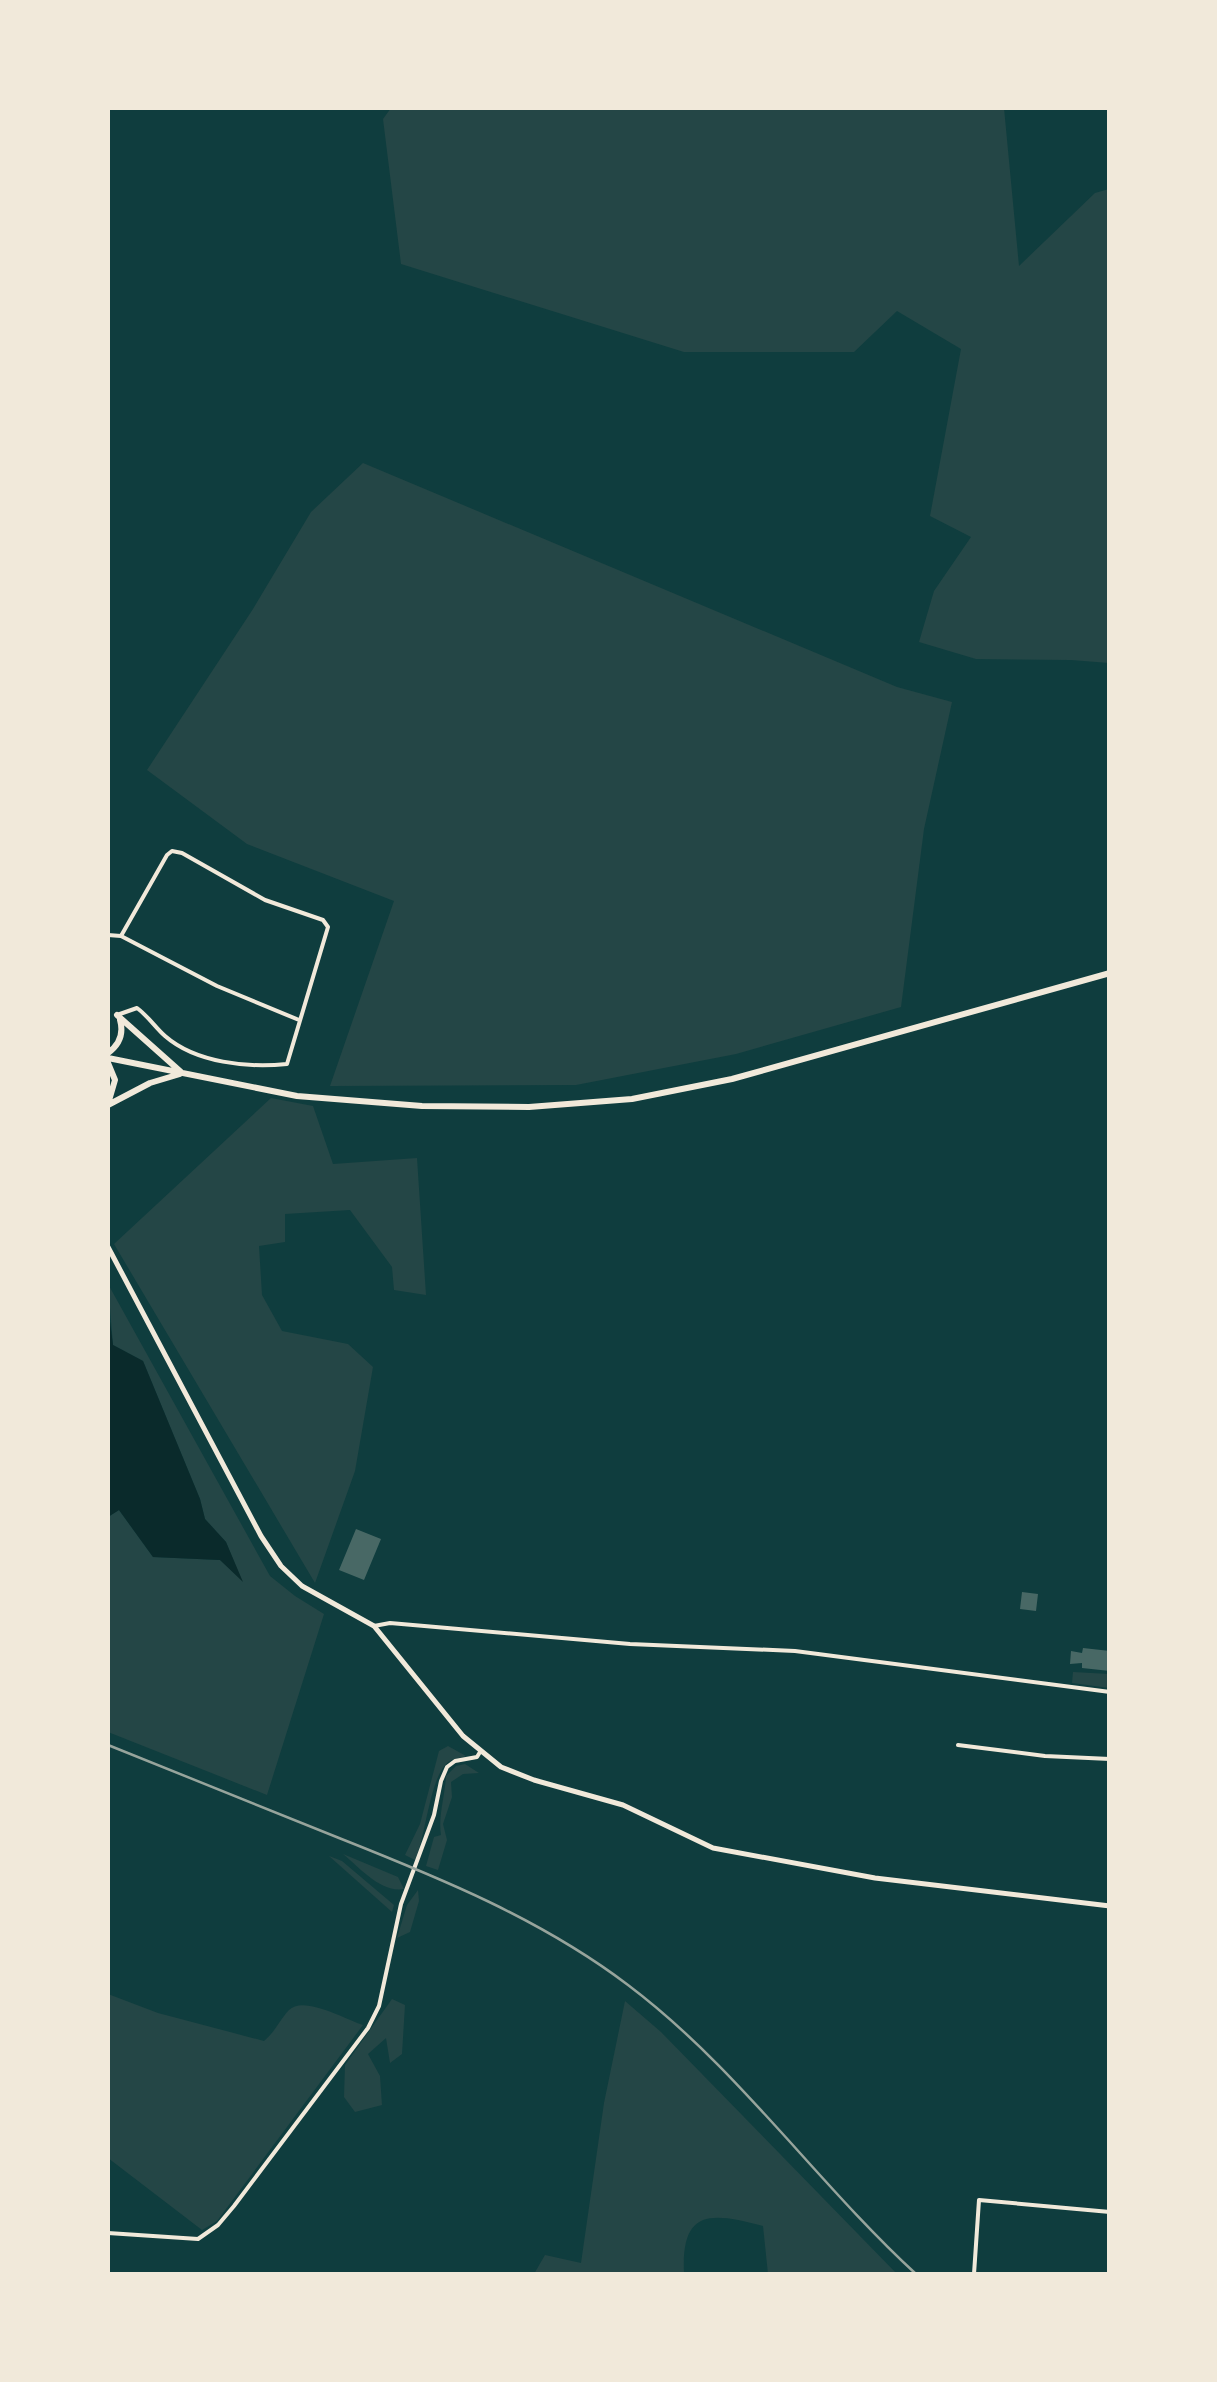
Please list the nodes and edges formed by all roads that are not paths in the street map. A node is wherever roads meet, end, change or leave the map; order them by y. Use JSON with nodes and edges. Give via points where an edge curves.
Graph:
{"nodes":[{"id":1,"x":108,"y":935,"type":"edge"},
{"id":2,"x":121,"y":936,"type":"junction"},
{"id":3,"x":1110,"y":974,"type":"edge"},
{"id":4,"x":108,"y":1008,"type":"edge"},
{"id":5,"x":117,"y":1014,"type":"junction"},
{"id":6,"x":300,"y":1020,"type":"junction"},
{"id":7,"x":108,"y":1058,"type":"edge"},
{"id":8,"x":182,"y":1073,"type":"junction"},
{"id":9,"x":108,"y":1105,"type":"edge"},
{"id":10,"x":108,"y":1247,"type":"edge"},
{"id":11,"x":374,"y":1626,"type":"junction"},
{"id":12,"x":1110,"y":1692,"type":"edge"},
{"id":13,"x":958,"y":1745,"type":"dead end"},
{"id":14,"x":480,"y":1752,"type":"junction"},
{"id":15,"x":1110,"y":1760,"type":"edge"},
{"id":16,"x":1110,"y":1906,"type":"edge"},
{"id":17,"x":1110,"y":2212,"type":"edge"},
{"id":18,"x":108,"y":2233,"type":"edge"},
{"id":19,"x":974,"y":2274,"type":"edge"}],
"edges":[{"from":1,"to":2,"type":"street"},
{"from":2,"to":6,"type":"street"},
{"from":2,"to":6,"type":"street","via":[[167,855],[182,853],[328,927]]},
{"from":3,"to":8,"type":"main road","via":[[732,1079],[632,1099],[422,1106],[297,1096]]},
{"from":4,"to":5,"type":"street"},
{"from":5,"to":6,"type":"street","via":[[137,1008],[183,1047],[270,1066],[287,1064]]},
{"from":5,"to":7,"type":"main road","via":[[122,1032]]},
{"from":5,"to":8,"type":"main road"},
{"from":7,"to":8,"type":"main road"},
{"from":7,"to":9,"type":"main road","via":[[115,1080]]},
{"from":8,"to":9,"type":"main road"},
{"from":10,"to":11,"type":"street","via":[[282,1566],[302,1586]]},
{"from":11,"to":12,"type":"street","via":[[795,1651]]},
{"from":11,"to":14,"type":"street"},
{"from":13,"to":15,"type":"street"},
{"from":14,"to":16,"type":"street","via":[[501,1767],[623,1805],[713,1848],[874,1878]]},
{"from":14,"to":18,"type":"street","via":[[447,1767],[368,2028],[218,2225],[198,2239]]},
{"from":17,"to":19,"type":"street","via":[[979,2200]]}]}
